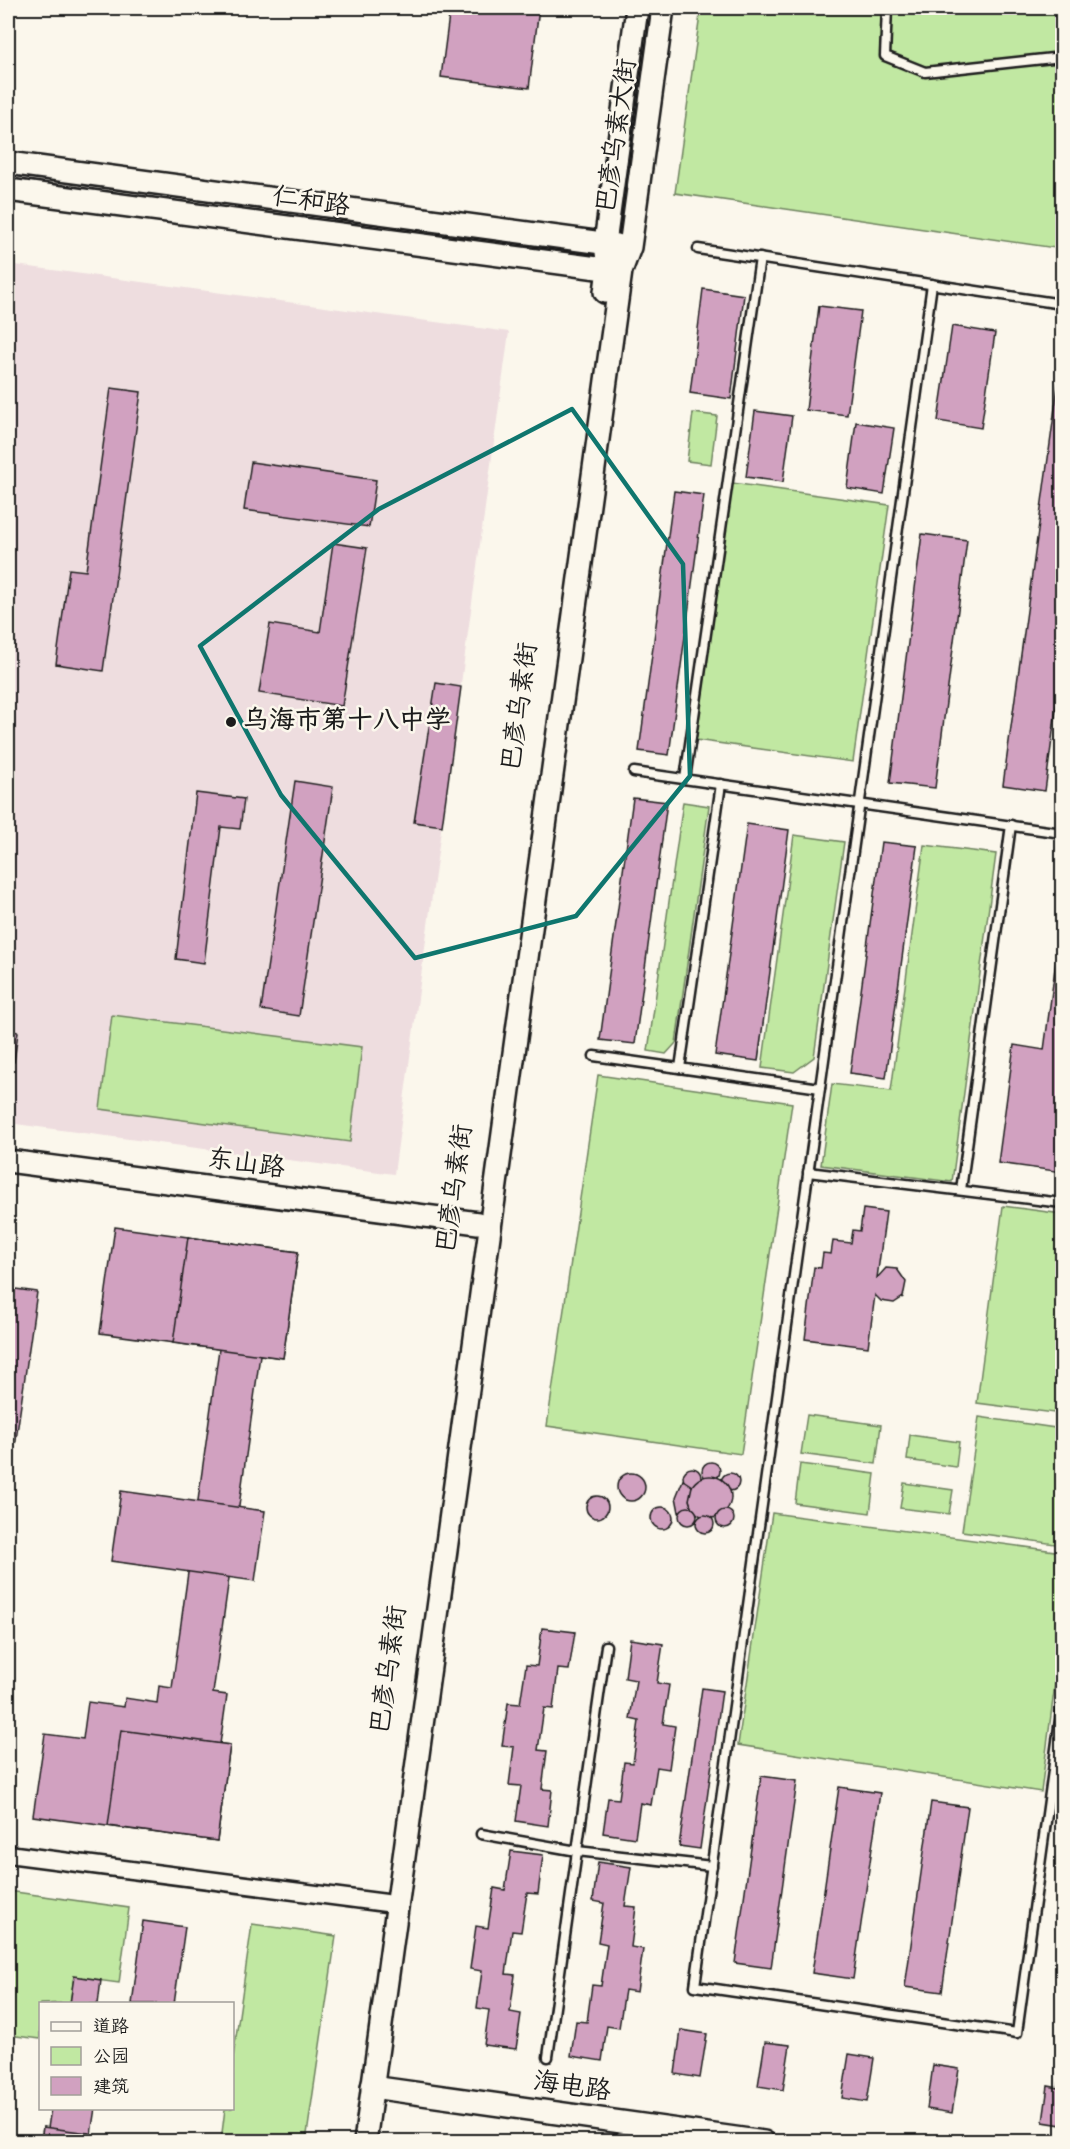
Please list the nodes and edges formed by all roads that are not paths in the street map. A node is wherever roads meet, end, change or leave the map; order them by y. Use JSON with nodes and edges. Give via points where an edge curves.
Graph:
{"nodes":[{"id":1,"x":637,"y":8,"type":"edge"},
{"id":2,"x":663,"y":8,"type":"edge"},
{"id":3,"x":887,"y":8,"type":"edge"},
{"id":4,"x":1062,"y":57,"type":"edge"},
{"id":5,"x":8,"y":163,"type":"edge"},
{"id":6,"x":8,"y":190,"type":"edge"},
{"id":7,"x":605,"y":243,"type":"junction"},
{"id":8,"x":630,"y":247,"type":"junction"},
{"id":9,"x":698,"y":249,"type":"dead end"},
{"id":10,"x":760,"y":258,"type":"junction"},
{"id":11,"x":614,"y":270,"type":"junction"},
{"id":12,"x":932,"y":284,"type":"junction"},
{"id":13,"x":1062,"y":304,"type":"edge"},
{"id":14,"x":634,"y":772,"type":"dead end"},
{"id":15,"x":685,"y":779,"type":"junction"},
{"id":16,"x":721,"y":784,"type":"junction"},
{"id":17,"x":860,"y":804,"type":"junction"},
{"id":18,"x":1011,"y":825,"type":"junction"},
{"id":19,"x":1062,"y":833,"type":"edge"},
{"id":20,"x":594,"y":1056,"type":"dead end"},
{"id":21,"x":680,"y":1068,"type":"junction"},
{"id":22,"x":820,"y":1088,"type":"junction"},
{"id":23,"x":8,"y":1161,"type":"edge"},
{"id":24,"x":808,"y":1172,"type":"junction"},
{"id":25,"x":961,"y":1190,"type":"junction"},
{"id":26,"x":1062,"y":1203,"type":"edge"},
{"id":27,"x":478,"y":1223,"type":"junction"},
{"id":28,"x":606,"y":1646,"type":"dead end"},
{"id":29,"x":1062,"y":1705,"type":"edge"},
{"id":30,"x":481,"y":1834,"type":"dead end"},
{"id":31,"x":577,"y":1851,"type":"junction"},
{"id":32,"x":8,"y":1854,"type":"edge"},
{"id":33,"x":712,"y":1866,"type":"junction"},
{"id":34,"x":386,"y":1903,"type":"junction"},
{"id":35,"x":548,"y":2057,"type":"dead end"},
{"id":36,"x":372,"y":2087,"type":"junction"},
{"id":37,"x":353,"y":2142,"type":"edge"},
{"id":38,"x":365,"y":2142,"type":"edge"},
{"id":39,"x":764,"y":2142,"type":"edge"}],
"edges":[{"from":1,"to":7,"type":"street","name":"巴彦乌素大街"},
{"from":2,"to":8,"type":"street","name":"巴彦乌素大街"},
{"from":3,"to":4,"type":"lane","via":[[885,56],[925,72]]},
{"from":5,"to":7,"type":"street","name":"仁和路"},
{"from":6,"to":11,"type":"street","name":"仁和路"},
{"from":7,"to":8,"type":"street","name":"仁和路"},
{"from":7,"to":11,"type":"street","name":"巴彦乌素街"},
{"from":8,"to":11,"type":"street","name":"巴彦乌素大街"},
{"from":9,"to":10,"type":"lane"},
{"from":10,"to":12,"type":"lane"},
{"from":10,"to":15,"type":"lane"},
{"from":11,"to":27,"type":"street","name":"巴彦乌素街"},
{"from":11,"to":36,"type":"street","name":"巴彦乌素街"},
{"from":12,"to":13,"type":"lane"},
{"from":12,"to":17,"type":"lane"},
{"from":14,"to":15,"type":"lane"},
{"from":15,"to":16,"type":"lane"},
{"from":16,"to":17,"type":"lane"},
{"from":16,"to":21,"type":"lane"},
{"from":17,"to":18,"type":"lane"},
{"from":17,"to":22,"type":"lane"},
{"from":18,"to":19,"type":"lane"},
{"from":18,"to":25,"type":"lane"},
{"from":20,"to":21,"type":"lane"},
{"from":21,"to":22,"type":"lane"},
{"from":22,"to":24,"type":"lane"},
{"from":23,"to":27,"type":"street","name":"东山路"},
{"from":24,"to":25,"type":"lane"},
{"from":24,"to":33,"type":"lane"},
{"from":25,"to":26,"type":"lane"},
{"from":27,"to":34,"type":"street","name":"巴彦乌素街"},
{"from":28,"to":31,"type":"lane"},
{"from":29,"to":33,"type":"lane","via":[[1017,2033],[695,1986]]},
{"from":30,"to":31,"type":"lane"},
{"from":31,"to":33,"type":"lane"},
{"from":31,"to":35,"type":"lane"},
{"from":32,"to":34,"type":"street"},
{"from":34,"to":37,"type":"street","name":"巴彦乌素街"},
{"from":36,"to":38,"type":"street","name":"巴彦乌素街"},
{"from":36,"to":39,"type":"street","name":"海电路"}]}
